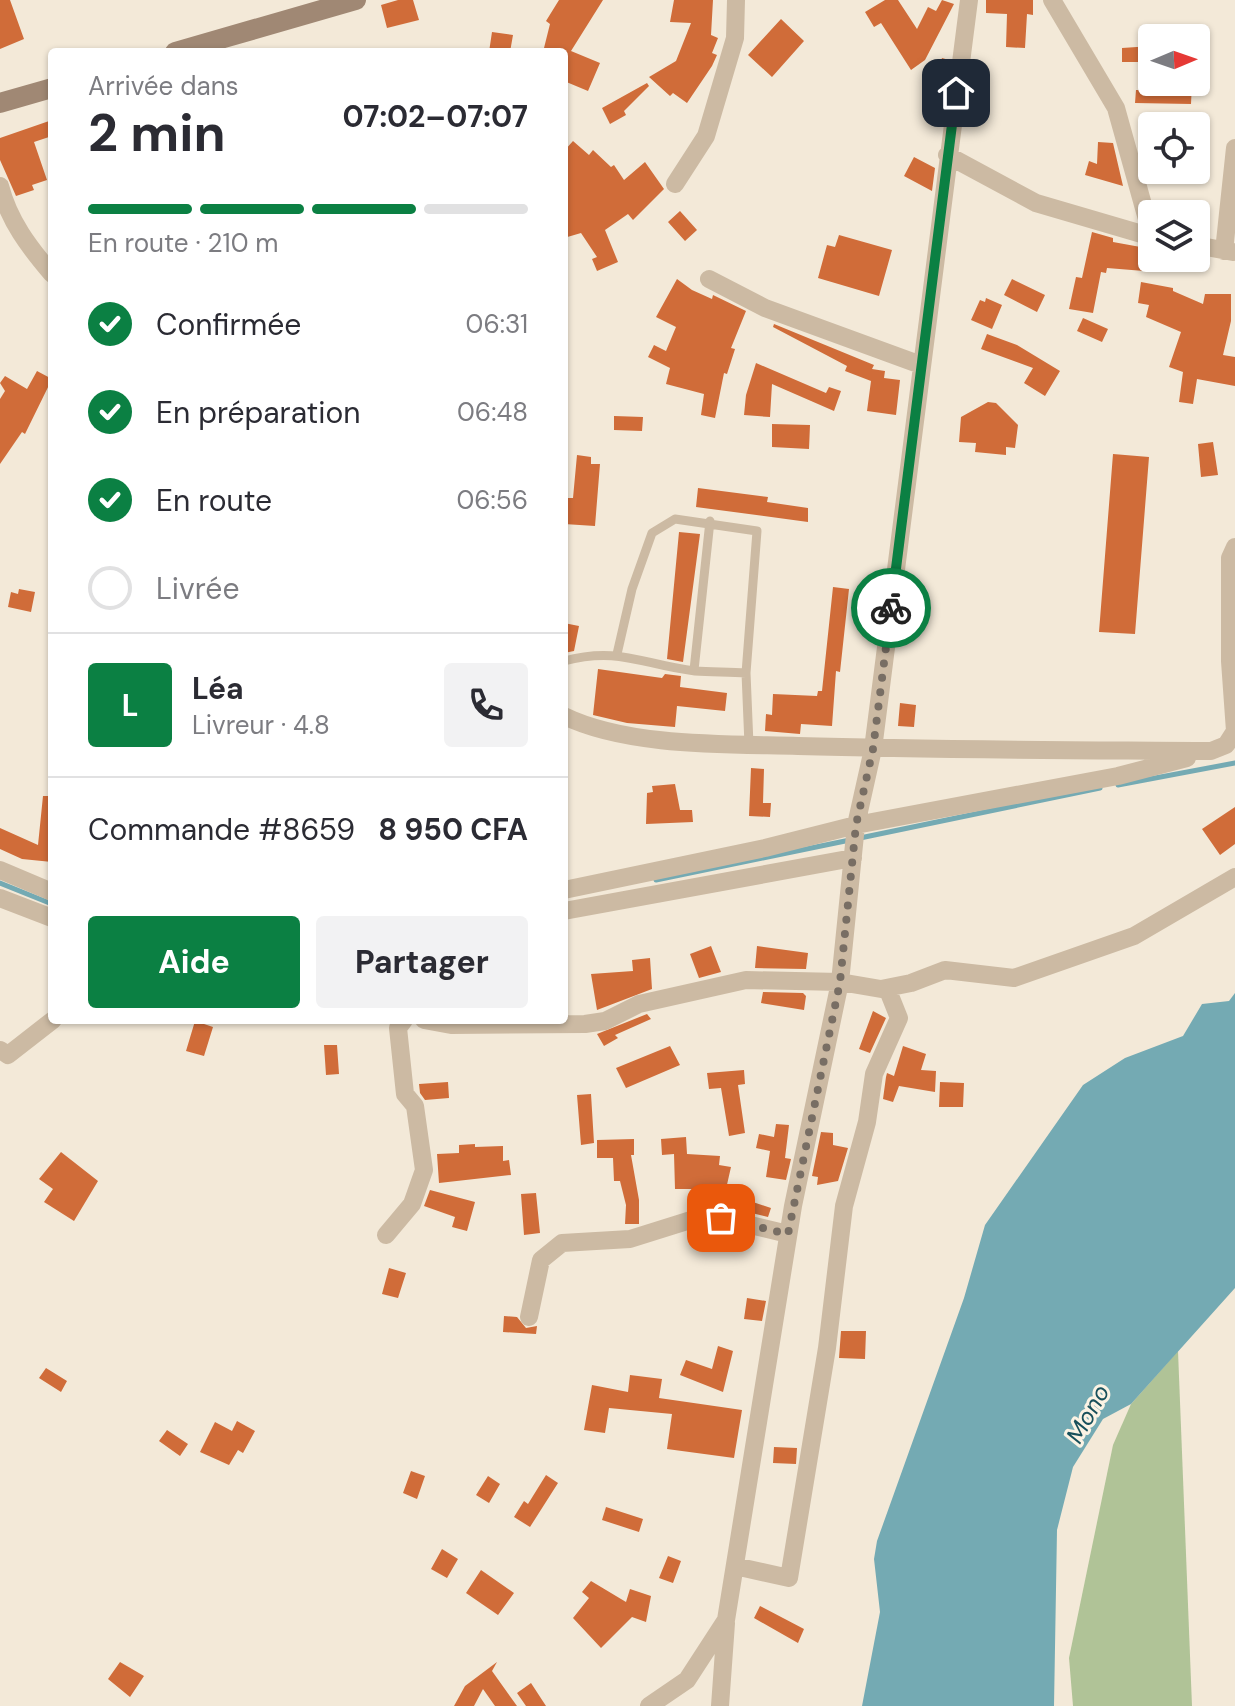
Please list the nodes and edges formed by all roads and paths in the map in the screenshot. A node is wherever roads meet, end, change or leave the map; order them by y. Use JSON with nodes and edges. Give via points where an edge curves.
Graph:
{"nodes":[{"id":1,"x":356,"y":0,"type":"edge"},
{"id":2,"x":736,"y":0,"type":"edge"},
{"id":3,"x":969,"y":0,"type":"edge"},
{"id":4,"x":1052,"y":0,"type":"edge"},
{"id":5,"x":189,"y":48,"type":"edge"},
{"id":6,"x":48,"y":89,"type":"edge"},
{"id":7,"x":0,"y":103,"type":"edge"},
{"id":8,"x":1235,"y":148,"type":"edge"},
{"id":9,"x":947,"y":155,"type":"junction"},
{"id":10,"x":675,"y":184,"type":"dead end"},
{"id":11,"x":0,"y":186,"type":"edge"},
{"id":12,"x":1142,"y":200,"type":"edge"},
{"id":13,"x":1138,"y":233,"type":"edge"},
{"id":14,"x":1229,"y":252,"type":"edge"},
{"id":15,"x":48,"y":269,"type":"edge"},
{"id":16,"x":709,"y":279,"type":"dead end"},
{"id":17,"x":921,"y":365,"type":"junction"},
{"id":18,"x":710,"y":521,"type":"junction"},
{"id":19,"x":1235,"y":547,"type":"edge"},
{"id":20,"x":617,"y":654,"type":"junction"},
{"id":21,"x":568,"y":660,"type":"edge"},
{"id":22,"x":694,"y":670,"type":"junction"},
{"id":23,"x":746,"y":673,"type":"junction"},
{"id":24,"x":568,"y":718,"type":"edge"},
{"id":25,"x":749,"y":745,"type":"junction"},
{"id":26,"x":1224,"y":747,"type":"edge"},
{"id":27,"x":873,"y":749,"type":"junction"},
{"id":28,"x":856,"y":825,"type":"junction"},
{"id":29,"x":853,"y":858,"type":"junction"},
{"id":30,"x":0,"y":870,"type":"edge"},
{"id":31,"x":1235,"y":877,"type":"edge"},
{"id":32,"x":568,"y":889,"type":"edge"},
{"id":33,"x":48,"y":890,"type":"edge"},
{"id":34,"x":0,"y":898,"type":"edge"},
{"id":35,"x":568,"y":910,"type":"edge"},
{"id":36,"x":48,"y":916,"type":"edge"},
{"id":37,"x":840,"y":982,"type":"junction"},
{"id":38,"x":887,"y":988,"type":"junction"},
{"id":39,"x":48,"y":1024,"type":"edge"},
{"id":40,"x":401,"y":1024,"type":"edge"},
{"id":41,"x":446,"y":1024,"type":"edge"},
{"id":42,"x":0,"y":1050,"type":"edge"},
{"id":43,"x":788,"y":1234,"type":"junction"},
{"id":44,"x":386,"y":1235,"type":"dead end"},
{"id":45,"x":529,"y":1317,"type":"dead end"},
{"id":46,"x":735,"y":1566,"type":"junction"},
{"id":47,"x":726,"y":1620,"type":"junction"},
{"id":48,"x":649,"y":1706,"type":"edge"},
{"id":49,"x":720,"y":1706,"type":"edge"}],
"edges":[{"from":1,"to":5,"type":"street"},
{"from":2,"to":10,"type":"street","via":[[735,38],[706,136]]},
{"from":3,"to":9,"type":"street"},
{"from":4,"to":12,"type":"street","via":[[1116,108]]},
{"from":6,"to":7,"type":"street"},
{"from":8,"to":14,"type":"street"},
{"from":9,"to":13,"type":"street","via":[[1036,203]]},
{"from":9,"to":17,"type":"street"},
{"from":11,"to":15,"type":"street","via":[[26,244]]},
{"from":16,"to":17,"type":"street","via":[[765,308]]},
{"from":17,"to":27,"type":"street"},
{"from":18,"to":20,"type":"lane","via":[[675,519],[652,533]]},
{"from":18,"to":22,"type":"lane"},
{"from":18,"to":23,"type":"lane","via":[[757,531]]},
{"from":19,"to":26,"type":"street","via":[[1230,558],[1230,661],[1235,731]]},
{"from":20,"to":21,"type":"lane"},
{"from":20,"to":22,"type":"lane"},
{"from":22,"to":23,"type":"lane"},
{"from":23,"to":25,"type":"lane"},
{"from":24,"to":25,"type":"street","via":[[642,736]]},
{"from":25,"to":27,"type":"street"},
{"from":26,"to":27,"type":"street"},
{"from":26,"to":28,"type":"street","via":[[1118,776]]},
{"from":27,"to":28,"type":"street"},
{"from":28,"to":29,"type":"street"},
{"from":28,"to":32,"type":"street"},
{"from":29,"to":35,"type":"street"},
{"from":29,"to":37,"type":"street"},
{"from":30,"to":33,"type":"street"},
{"from":31,"to":38,"type":"street","via":[[1134,936],[1040,970],[1014,978],[945,970]]},
{"from":34,"to":36,"type":"street"},
{"from":37,"to":38,"type":"street"},
{"from":37,"to":41,"type":"street","via":[[746,980],[639,1004],[605,1021],[585,1024]]},
{"from":37,"to":43,"type":"street"},
{"from":38,"to":46,"type":"street","via":[[899,1018],[874,1074],[844,1206],[789,1578]]},
{"from":39,"to":42,"type":"street","via":[[8,1055]]},
{"from":40,"to":44,"type":"street","via":[[405,1094],[415,1106],[424,1170],[412,1204]]},
{"from":43,"to":45,"type":"street","via":[[721,1218],[697,1218],[630,1239],[562,1243],[541,1260]]},
{"from":43,"to":46,"type":"street"},
{"from":46,"to":47,"type":"street"},
{"from":47,"to":48,"type":"street","via":[[687,1680]]},
{"from":47,"to":49,"type":"street"}]}
